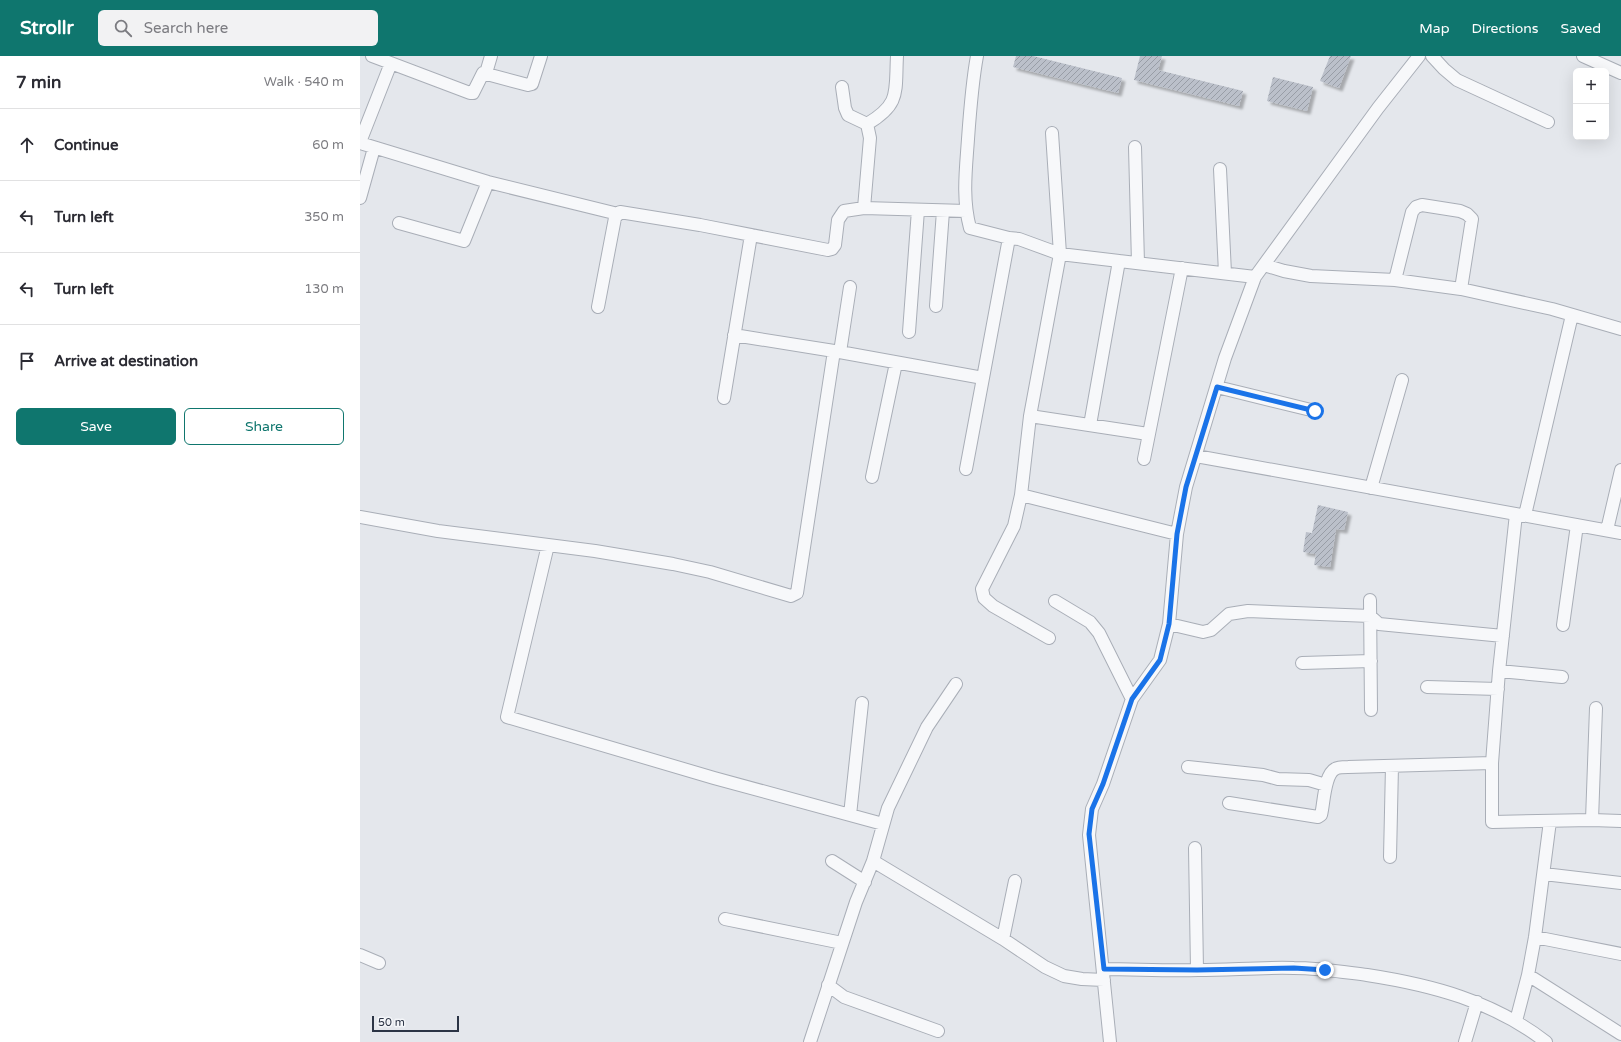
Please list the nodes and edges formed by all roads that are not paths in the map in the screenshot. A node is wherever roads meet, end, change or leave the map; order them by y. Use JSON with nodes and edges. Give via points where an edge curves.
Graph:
{"nodes":[{"id":1,"x":372,"y":56,"type":"edge"},
{"id":2,"x":491,"y":56,"type":"edge"},
{"id":3,"x":541,"y":56,"type":"edge"},
{"id":4,"x":897,"y":56,"type":"edge"},
{"id":5,"x":977,"y":56,"type":"edge"},
{"id":6,"x":1419,"y":56,"type":"edge"},
{"id":7,"x":1432,"y":56,"type":"edge"},
{"id":8,"x":1583,"y":56,"type":"edge"},
{"id":9,"x":390,"y":63,"type":"junction"},
{"id":10,"x":486,"y":73,"type":"junction"},
{"id":11,"x":1621,"y":73,"type":"edge"},
{"id":12,"x":842,"y":87,"type":"dead end"},
{"id":13,"x":1548,"y":122,"type":"dead end"},
{"id":14,"x":866,"y":124,"type":"junction"},
{"id":15,"x":1052,"y":133,"type":"dead end"},
{"id":16,"x":360,"y":143,"type":"edge"},
{"id":17,"x":1135,"y":147,"type":"dead end"},
{"id":18,"x":374,"y":148,"type":"junction"},
{"id":19,"x":1220,"y":169,"type":"dead end"},
{"id":20,"x":488,"y":182,"type":"junction"},
{"id":21,"x":360,"y":198,"type":"edge"},
{"id":22,"x":864,"y":208,"type":"junction"},
{"id":23,"x":918,"y":210,"type":"junction"},
{"id":24,"x":943,"y":211,"type":"junction"},
{"id":25,"x":966,"y":211,"type":"junction"},
{"id":26,"x":618,"y":214,"type":"junction"},
{"id":27,"x":400,"y":223,"type":"dead end"},
{"id":28,"x":751,"y":235,"type":"junction"},
{"id":29,"x":1009,"y":238,"type":"junction"},
{"id":30,"x":1060,"y":254,"type":"junction"},
{"id":31,"x":1119,"y":261,"type":"junction"},
{"id":32,"x":1138,"y":263,"type":"junction"},
{"id":33,"x":1264,"y":265,"type":"junction"},
{"id":34,"x":1182,"y":268,"type":"junction"},
{"id":35,"x":1225,"y":273,"type":"junction"},
{"id":36,"x":1255,"y":277,"type":"junction"},
{"id":37,"x":1395,"y":280,"type":"junction"},
{"id":38,"x":850,"y":287,"type":"dead end"},
{"id":39,"x":1461,"y":290,"type":"junction"},
{"id":40,"x":936,"y":306,"type":"dead end"},
{"id":41,"x":598,"y":308,"type":"dead end"},
{"id":42,"x":1572,"y":315,"type":"junction"},
{"id":43,"x":1621,"y":329,"type":"edge"},
{"id":44,"x":909,"y":332,"type":"dead end"},
{"id":45,"x":734,"y":334,"type":"junction"},
{"id":46,"x":837,"y":351,"type":"junction"},
{"id":47,"x":896,"y":363,"type":"junction"},
{"id":48,"x":983,"y":378,"type":"junction"},
{"id":49,"x":1402,"y":380,"type":"dead end"},
{"id":50,"x":1217,"y":387,"type":"junction"},
{"id":51,"x":724,"y":398,"type":"dead end"},
{"id":52,"x":1315,"y":411,"type":"dead end"},
{"id":53,"x":1030,"y":416,"type":"junction"},
{"id":54,"x":1090,"y":425,"type":"junction"},
{"id":55,"x":1148,"y":434,"type":"junction"},
{"id":56,"x":1196,"y":456,"type":"junction"},
{"id":57,"x":1144,"y":458,"type":"dead end"},
{"id":58,"x":966,"y":469,"type":"dead end"},
{"id":59,"x":1621,"y":470,"type":"edge"},
{"id":60,"x":872,"y":477,"type":"dead end"},
{"id":61,"x":1371,"y":488,"type":"junction"},
{"id":62,"x":1021,"y":495,"type":"junction"},
{"id":63,"x":1520,"y":514,"type":"junction"},
{"id":64,"x":360,"y":517,"type":"edge"},
{"id":65,"x":1577,"y":525,"type":"junction"},
{"id":66,"x":1607,"y":530,"type":"junction"},
{"id":67,"x":1621,"y":533,"type":"edge"},
{"id":68,"x":1177,"y":534,"type":"junction"},
{"id":69,"x":548,"y":545,"type":"junction"},
{"id":70,"x":1370,"y":600,"type":"dead end"},
{"id":71,"x":1054,"y":601,"type":"dead end"},
{"id":72,"x":1370,"y":616,"type":"junction"},
{"id":73,"x":1169,"y":624,"type":"junction"},
{"id":74,"x":1563,"y":625,"type":"dead end"},
{"id":75,"x":1503,"y":636,"type":"junction"},
{"id":76,"x":1049,"y":638,"type":"dead end"},
{"id":77,"x":1370,"y":661,"type":"junction"},
{"id":78,"x":1302,"y":663,"type":"dead end"},
{"id":79,"x":1499,"y":671,"type":"junction"},
{"id":80,"x":1562,"y":678,"type":"dead end"},
{"id":81,"x":956,"y":684,"type":"dead end"},
{"id":82,"x":1427,"y":688,"type":"dead end"},
{"id":83,"x":1498,"y":689,"type":"junction"},
{"id":84,"x":1132,"y":699,"type":"junction"},
{"id":85,"x":862,"y":703,"type":"dead end"},
{"id":86,"x":1596,"y":708,"type":"dead end"},
{"id":87,"x":1371,"y":710,"type":"dead end"},
{"id":88,"x":1492,"y":763,"type":"junction"},
{"id":89,"x":1392,"y":766,"type":"junction"},
{"id":90,"x":1188,"y":767,"type":"dead end"},
{"id":91,"x":1326,"y":785,"type":"junction"},
{"id":92,"x":1229,"y":803,"type":"dead end"},
{"id":93,"x":850,"y":815,"type":"junction"},
{"id":94,"x":1592,"y":820,"type":"junction"},
{"id":95,"x":1550,"y":821,"type":"junction"},
{"id":96,"x":1621,"y":821,"type":"edge"},
{"id":97,"x":883,"y":824,"type":"junction"},
{"id":98,"x":1195,"y":848,"type":"dead end"},
{"id":99,"x":1390,"y":857,"type":"dead end"},
{"id":100,"x":832,"y":861,"type":"dead end"},
{"id":101,"x":873,"y":861,"type":"junction"},
{"id":102,"x":1544,"y":874,"type":"junction"},
{"id":103,"x":1016,"y":881,"type":"dead end"},
{"id":104,"x":865,"y":882,"type":"junction"},
{"id":105,"x":1621,"y":883,"type":"edge"},
{"id":106,"x":725,"y":919,"type":"dead end"},
{"id":107,"x":1535,"y":937,"type":"junction"},
{"id":108,"x":1003,"y":939,"type":"junction"},
{"id":109,"x":842,"y":943,"type":"junction"},
{"id":110,"x":1621,"y":954,"type":"edge"},
{"id":111,"x":360,"y":955,"type":"edge"},
{"id":112,"x":379,"y":963,"type":"dead end"},
{"id":113,"x":1197,"y":970,"type":"junction"},
{"id":114,"x":1104,"y":974,"type":"junction"},
{"id":115,"x":1528,"y":975,"type":"junction"},
{"id":116,"x":828,"y":985,"type":"junction"},
{"id":117,"x":1476,"y":1002,"type":"junction"},
{"id":118,"x":1516,"y":1021,"type":"junction"},
{"id":119,"x":938,"y":1031,"type":"dead end"},
{"id":120,"x":1621,"y":1034,"type":"edge"},
{"id":121,"x":1534,"y":1038,"type":"edge"},
{"id":122,"x":810,"y":1042,"type":"edge"},
{"id":123,"x":1110,"y":1042,"type":"edge"},
{"id":124,"x":1465,"y":1042,"type":"edge"},
{"id":125,"x":1546,"y":1042,"type":"edge"}],
"edges":[{"from":1,"to":9,"type":"street"},
{"from":2,"to":10,"type":"street"},
{"from":3,"to":10,"type":"street","via":[[532,84],[506,80]]},
{"from":4,"to":14,"type":"street","via":[[894,96],[890,106]]},
{"from":5,"to":25,"type":"street","via":[[965,184]]},
{"from":6,"to":33,"type":"street"},
{"from":7,"to":13,"type":"street","via":[[1457,80]]},
{"from":8,"to":11,"type":"street"},
{"from":9,"to":10,"type":"street","via":[[466,93],[473,93],[483,73]]},
{"from":9,"to":16,"type":"street"},
{"from":12,"to":14,"type":"street","via":[[848,115]]},
{"from":14,"to":22,"type":"street","via":[[870,138]]},
{"from":15,"to":30,"type":"street"},
{"from":16,"to":18,"type":"street"},
{"from":17,"to":32,"type":"street"},
{"from":18,"to":20,"type":"street"},
{"from":18,"to":21,"type":"street"},
{"from":19,"to":35,"type":"street"},
{"from":20,"to":26,"type":"street"},
{"from":20,"to":27,"type":"street","via":[[464,241]]},
{"from":22,"to":23,"type":"street"},
{"from":22,"to":28,"type":"street","via":[[844,211],[841,214],[835,245],[828,250]]},
{"from":23,"to":24,"type":"street"},
{"from":23,"to":44,"type":"street"},
{"from":24,"to":25,"type":"street"},
{"from":24,"to":40,"type":"street"},
{"from":25,"to":29,"type":"street","via":[[970,228]]},
{"from":26,"to":28,"type":"street","via":[[624,212]]},
{"from":26,"to":41,"type":"street","via":[[615,218]]},
{"from":28,"to":45,"type":"street"},
{"from":29,"to":30,"type":"street","via":[[1019,239]]},
{"from":29,"to":48,"type":"street"},
{"from":30,"to":31,"type":"street"},
{"from":30,"to":53,"type":"street"},
{"from":31,"to":32,"type":"street"},
{"from":31,"to":54,"type":"street"},
{"from":32,"to":34,"type":"street"},
{"from":33,"to":36,"type":"street"},
{"from":33,"to":37,"type":"street","via":[[1311,276]]},
{"from":34,"to":35,"type":"street"},
{"from":34,"to":55,"type":"street"},
{"from":35,"to":36,"type":"street"},
{"from":36,"to":50,"type":"street"},
{"from":37,"to":39,"type":"street"},
{"from":37,"to":39,"type":"street","via":[[1412,212],[1422,205],[1460,211],[1472,219]]},
{"from":38,"to":46,"type":"street"},
{"from":39,"to":42,"type":"street"},
{"from":42,"to":43,"type":"street"},
{"from":42,"to":63,"type":"street"},
{"from":45,"to":46,"type":"street"},
{"from":45,"to":51,"type":"street"},
{"from":46,"to":47,"type":"street"},
{"from":46,"to":69,"type":"street","via":[[797,593],[791,596],[718,574],[673,564]]},
{"from":47,"to":48,"type":"street"},
{"from":47,"to":60,"type":"street"},
{"from":48,"to":58,"type":"street"},
{"from":49,"to":61,"type":"street"},
{"from":50,"to":52,"type":"street"},
{"from":50,"to":56,"type":"street"},
{"from":53,"to":54,"type":"street"},
{"from":53,"to":62,"type":"street"},
{"from":54,"to":55,"type":"street"},
{"from":55,"to":57,"type":"street"},
{"from":56,"to":61,"type":"street"},
{"from":56,"to":68,"type":"street","via":[[1186,487]]},
{"from":59,"to":66,"type":"street"},
{"from":61,"to":63,"type":"street"},
{"from":62,"to":68,"type":"street"},
{"from":62,"to":76,"type":"street","via":[[1014,526],[982,589],[984,598],[993,606]]},
{"from":63,"to":65,"type":"street"},
{"from":63,"to":75,"type":"street"},
{"from":64,"to":69,"type":"street","via":[[438,531]]},
{"from":65,"to":66,"type":"street"},
{"from":65,"to":74,"type":"street"},
{"from":66,"to":67,"type":"street"},
{"from":68,"to":73,"type":"street"},
{"from":69,"to":93,"type":"street","via":[[507,717]]},
{"from":70,"to":72,"type":"street"},
{"from":71,"to":84,"type":"street","via":[[1090,622],[1099,633]]},
{"from":72,"to":73,"type":"street","via":[[1248,611],[1229,614],[1211,630],[1203,632]]},
{"from":72,"to":75,"type":"street","via":[[1379,624]]},
{"from":72,"to":77,"type":"street"},
{"from":73,"to":84,"type":"street","via":[[1160,660]]},
{"from":75,"to":79,"type":"street"},
{"from":77,"to":78,"type":"street"},
{"from":77,"to":87,"type":"street"},
{"from":79,"to":80,"type":"street"},
{"from":79,"to":83,"type":"street"},
{"from":81,"to":97,"type":"street","via":[[927,728],[888,808]]},
{"from":82,"to":83,"type":"street"},
{"from":83,"to":88,"type":"street"},
{"from":84,"to":114,"type":"street","via":[[1092,809],[1089,834]]},
{"from":85,"to":93,"type":"street"},
{"from":86,"to":94,"type":"street"},
{"from":88,"to":89,"type":"street"},
{"from":88,"to":95,"type":"street","via":[[1492,822]]},
{"from":89,"to":91,"type":"street","via":[[1335,769]]},
{"from":89,"to":99,"type":"street"},
{"from":90,"to":91,"type":"street","via":[[1263,775],[1278,780],[1309,780]]},
{"from":91,"to":92,"type":"street","via":[[1321,815],[1318,817]]},
{"from":93,"to":97,"type":"street"},
{"from":94,"to":95,"type":"street"},
{"from":94,"to":96,"type":"street"},
{"from":95,"to":102,"type":"street"},
{"from":97,"to":101,"type":"street"},
{"from":98,"to":113,"type":"street"},
{"from":100,"to":104,"type":"street"},
{"from":101,"to":104,"type":"street"},
{"from":101,"to":108,"type":"street"},
{"from":102,"to":105,"type":"street"},
{"from":102,"to":107,"type":"street"},
{"from":103,"to":108,"type":"street"},
{"from":104,"to":109,"type":"street"},
{"from":106,"to":109,"type":"street"},
{"from":107,"to":110,"type":"street"},
{"from":107,"to":115,"type":"street"},
{"from":108,"to":114,"type":"street","via":[[1045,967],[1064,976],[1082,979]]},
{"from":109,"to":116,"type":"street"},
{"from":111,"to":112,"type":"street"},
{"from":113,"to":114,"type":"street"},
{"from":113,"to":117,"type":"street","via":[[1294,968],[1338,971],[1444,990]]},
{"from":114,"to":123,"type":"street"},
{"from":115,"to":118,"type":"street"},
{"from":115,"to":120,"type":"street"},
{"from":116,"to":119,"type":"street","via":[[844,997]]},
{"from":116,"to":122,"type":"street"},
{"from":117,"to":118,"type":"street"},
{"from":117,"to":124,"type":"street"},
{"from":118,"to":121,"type":"street"},
{"from":121,"to":125,"type":"street"}]}
